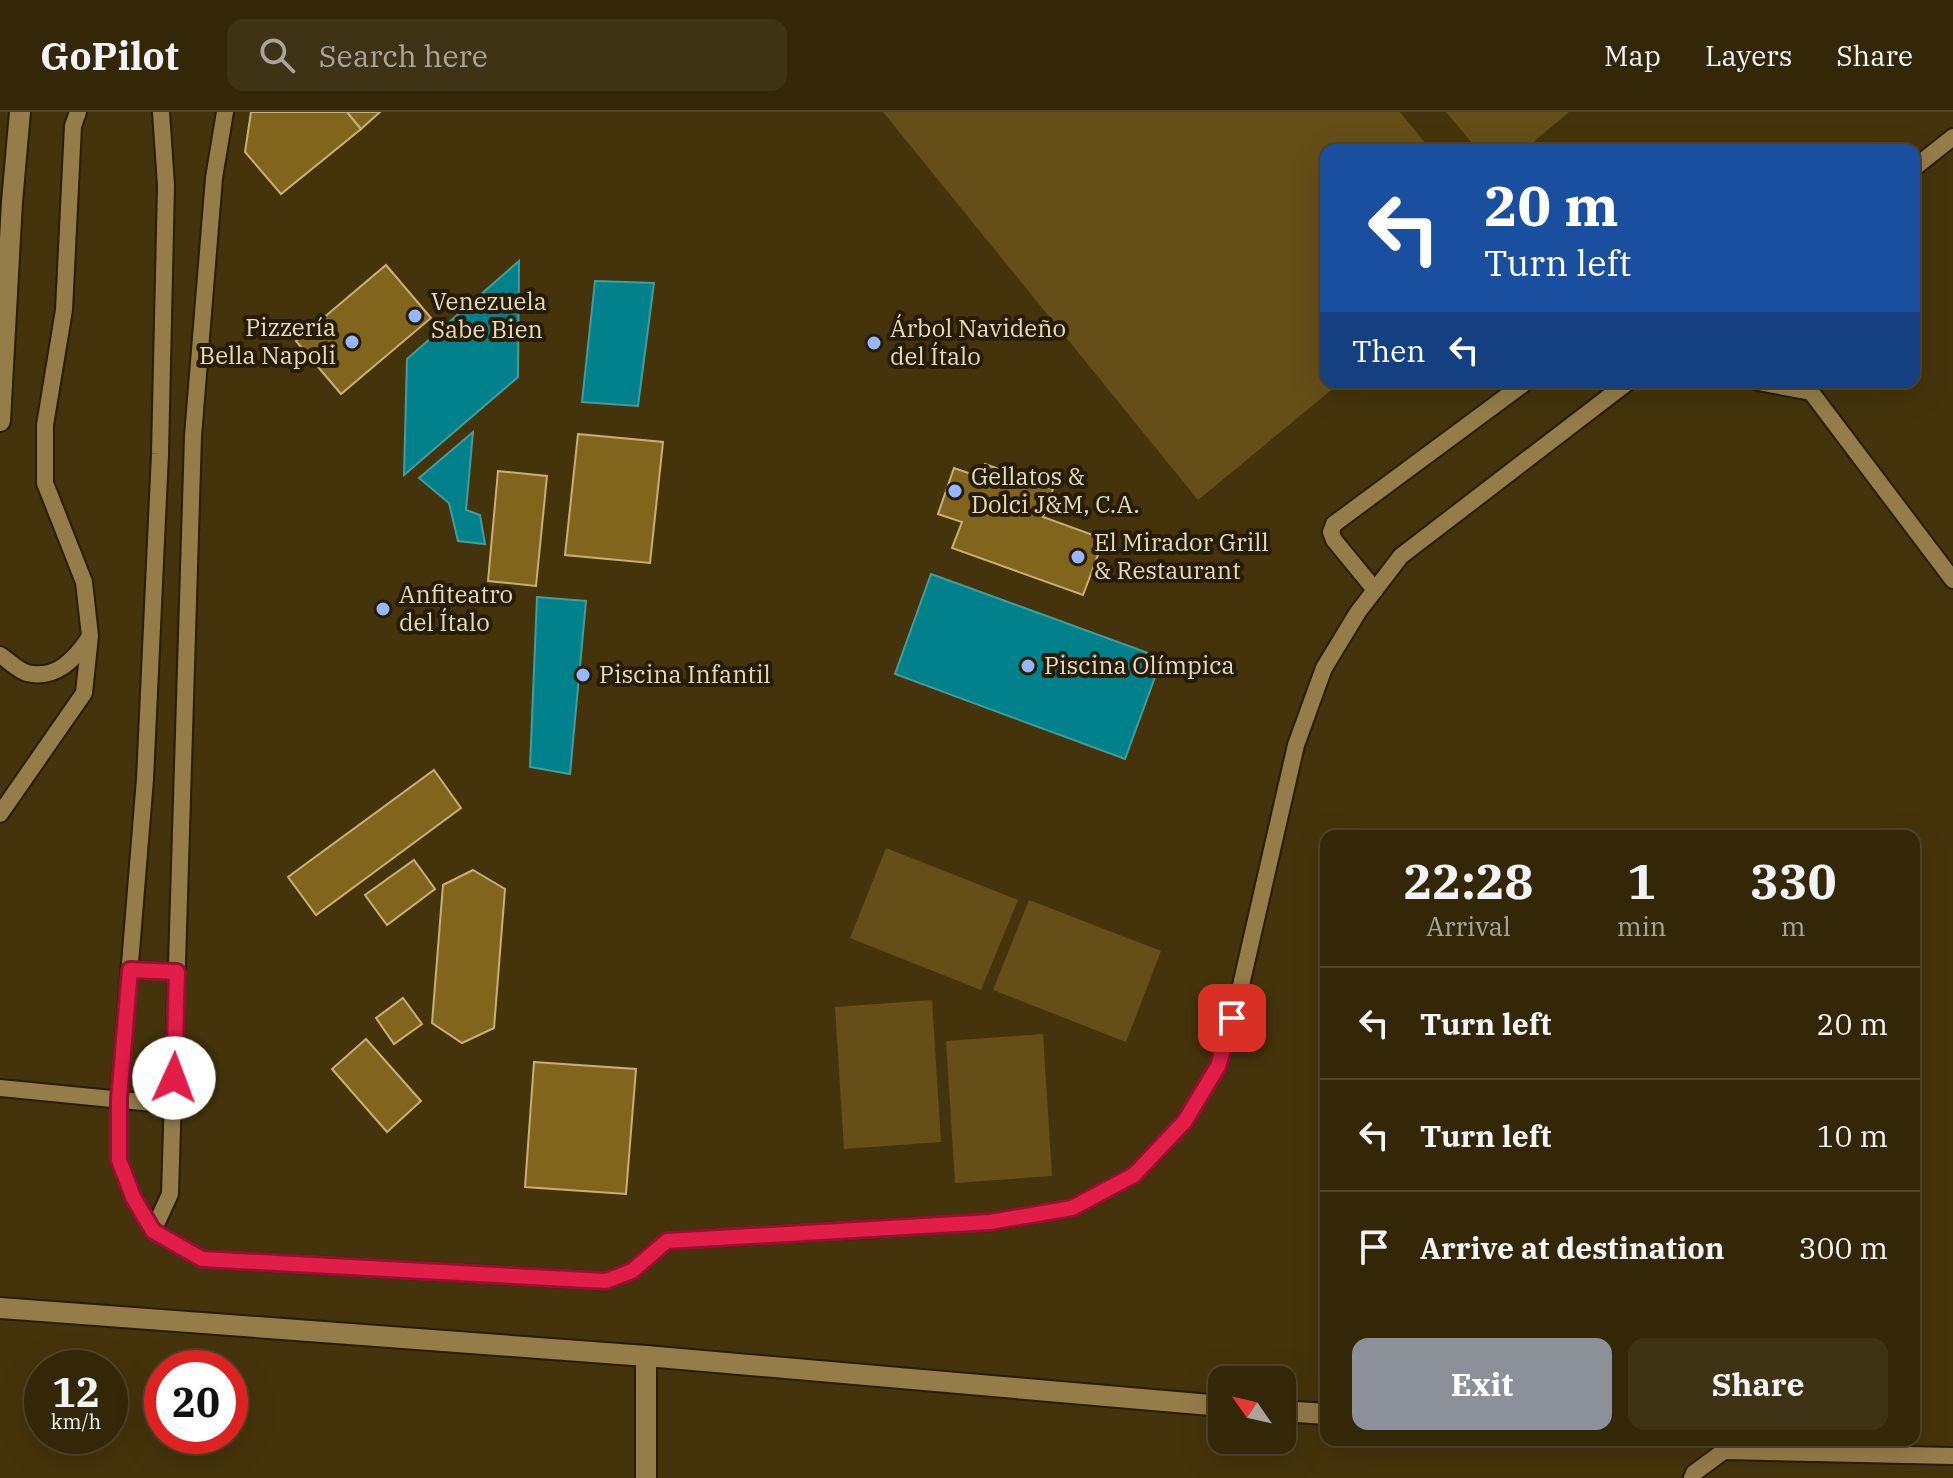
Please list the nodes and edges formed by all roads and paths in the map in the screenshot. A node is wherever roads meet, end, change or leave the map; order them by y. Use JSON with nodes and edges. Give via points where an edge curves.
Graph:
{"nodes":[{"id":1,"x":20,"y":112,"type":"edge"},
{"id":2,"x":78,"y":112,"type":"edge"},
{"id":3,"x":161,"y":112,"type":"edge"},
{"id":4,"x":225,"y":112,"type":"edge"},
{"id":5,"x":1953,"y":137,"type":"edge"},
{"id":6,"x":1920,"y":163,"type":"edge"},
{"id":7,"x":1518,"y":388,"type":"edge"},
{"id":8,"x":1620,"y":388,"type":"edge"},
{"id":9,"x":1813,"y":388,"type":"edge"},
{"id":10,"x":0,"y":421,"type":"edge"},
{"id":11,"x":1953,"y":580,"type":"edge"},
{"id":12,"x":1375,"y":590,"type":"junction"},
{"id":13,"x":90,"y":636,"type":"junction"},
{"id":14,"x":0,"y":655,"type":"edge"},
{"id":15,"x":0,"y":814,"type":"edge"},
{"id":16,"x":130,"y":970,"type":"junction"},
{"id":17,"x":177,"y":972,"type":"junction"},
{"id":18,"x":0,"y":1088,"type":"edge"},
{"id":19,"x":119,"y":1099,"type":"junction"},
{"id":20,"x":173,"y":1105,"type":"junction"},
{"id":21,"x":153,"y":1231,"type":"junction"},
{"id":22,"x":0,"y":1308,"type":"edge"},
{"id":23,"x":646,"y":1356,"type":"junction"},
{"id":24,"x":1208,"y":1405,"type":"edge"},
{"id":25,"x":1296,"y":1412,"type":"edge"},
{"id":26,"x":1320,"y":1414,"type":"edge"},
{"id":27,"x":1953,"y":1456,"type":"edge"},
{"id":28,"x":646,"y":1478,"type":"edge"},
{"id":29,"x":1692,"y":1478,"type":"edge"}],
"edges":[{"from":1,"to":10,"type":"street"},
{"from":2,"to":13,"type":"lane","via":[[73,126],[64,310],[45,425],[45,483],[84,582]]},
{"from":3,"to":16,"type":"lane","via":[[166,185],[160,454]]},
{"from":4,"to":17,"type":"lane","via":[[214,178],[193,436]]},
{"from":5,"to":6,"type":"lane"},
{"from":7,"to":12,"type":"lane","via":[[1334,524],[1334,540]]},
{"from":8,"to":12,"type":"lane","via":[[1401,556]]},
{"from":9,"to":11,"type":"lane"},
{"from":12,"to":21,"type":"lane","via":[[1324,668],[1296,745],[1218,1066],[1185,1121],[1134,1175],[1072,1208],[990,1222],[667,1241],[632,1271],[606,1281],[202,1259]]},
{"from":13,"to":14,"type":"lane","via":[[74,660],[53,672],[27,673]]},
{"from":13,"to":15,"type":"lane","via":[[84,693]]},
{"from":16,"to":17,"type":"lane"},
{"from":16,"to":19,"type":"lane"},
{"from":17,"to":20,"type":"lane"},
{"from":18,"to":19,"type":"lane"},
{"from":19,"to":20,"type":"lane"},
{"from":19,"to":21,"type":"lane","via":[[119,1160]]},
{"from":20,"to":21,"type":"lane","via":[[170,1194]]},
{"from":22,"to":23,"type":"street"},
{"from":23,"to":24,"type":"street"},
{"from":23,"to":28,"type":"street"},
{"from":25,"to":26,"type":"street"},
{"from":27,"to":29,"type":"lane","via":[[1724,1451]]}]}
